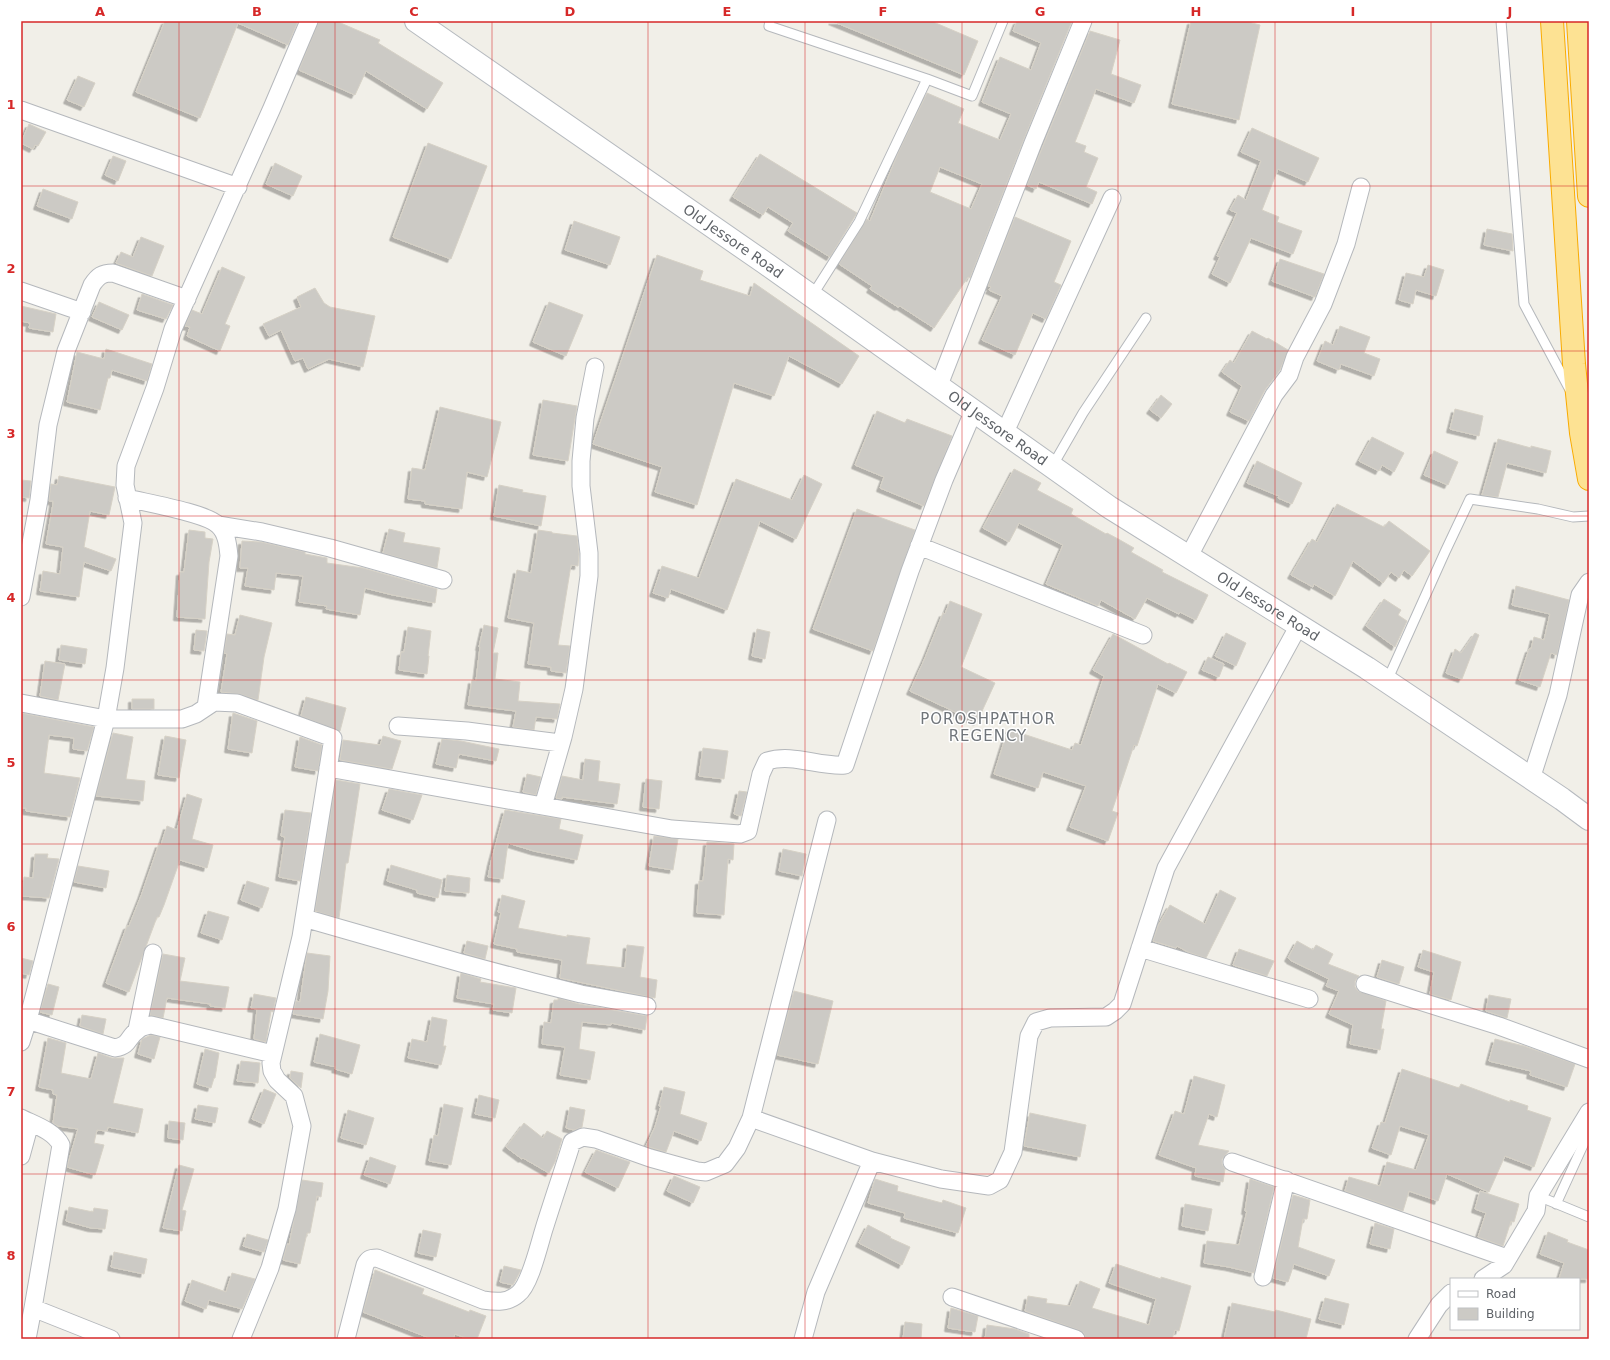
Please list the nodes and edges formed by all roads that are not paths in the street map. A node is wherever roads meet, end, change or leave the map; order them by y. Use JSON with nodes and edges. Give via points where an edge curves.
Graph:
{"nodes":[{"id":1,"x":309,"y":21,"type":"edge"},
{"id":2,"x":416,"y":21,"type":"edge"},
{"id":3,"x":770,"y":21,"type":"edge"},
{"id":4,"x":1004,"y":21,"type":"edge"},
{"id":5,"x":1084,"y":21,"type":"edge"},
{"id":6,"x":1500,"y":21,"type":"edge"},
{"id":7,"x":1552,"y":21,"type":"edge"},
{"id":8,"x":1578,"y":21,"type":"edge"},
{"id":9,"x":927,"y":79,"type":"junction"},
{"id":10,"x":21,"y":110,"type":"edge"},
{"id":11,"x":238,"y":187,"type":"junction"},
{"id":12,"x":1361,"y":187,"type":"dead end"},
{"id":13,"x":1589,"y":196,"type":"edge"},
{"id":14,"x":1112,"y":198,"type":"dead end"},
{"id":15,"x":21,"y":291,"type":"edge"},
{"id":16,"x":812,"y":296,"type":"junction"},
{"id":17,"x":187,"y":299,"type":"junction"},
{"id":18,"x":82,"y":312,"type":"junction"},
{"id":19,"x":1146,"y":318,"type":"dead end"},
{"id":20,"x":595,"y":367,"type":"dead end"},
{"id":21,"x":939,"y":385,"type":"junction"},
{"id":22,"x":1578,"y":403,"type":"junction"},
{"id":23,"x":974,"y":410,"type":"junction"},
{"id":24,"x":1005,"y":432,"type":"junction"},
{"id":25,"x":1053,"y":465,"type":"junction"},
{"id":26,"x":1589,"y":479,"type":"edge"},
{"id":27,"x":127,"y":498,"type":"junction"},
{"id":28,"x":1589,"y":516,"type":"edge"},
{"id":29,"x":218,"y":525,"type":"junction"},
{"id":30,"x":919,"y":546,"type":"junction"},
{"id":31,"x":1189,"y":556,"type":"junction"},
{"id":32,"x":443,"y":580,"type":"dead end"},
{"id":33,"x":1589,"y":582,"type":"edge"},
{"id":34,"x":21,"y":597,"type":"edge"},
{"id":35,"x":1299,"y":625,"type":"junction"},
{"id":36,"x":1143,"y":635,"type":"dead end"},
{"id":37,"x":1387,"y":682,"type":"junction"},
{"id":38,"x":21,"y":703,"type":"edge"},
{"id":39,"x":206,"y":707,"type":"junction"},
{"id":40,"x":106,"y":719,"type":"junction"},
{"id":41,"x":398,"y":726,"type":"dead end"},
{"id":42,"x":560,"y":744,"type":"junction"},
{"id":43,"x":328,"y":768,"type":"junction"},
{"id":44,"x":1531,"y":779,"type":"junction"},
{"id":45,"x":543,"y":806,"type":"junction"},
{"id":46,"x":1589,"y":819,"type":"edge"},
{"id":47,"x":828,"y":820,"type":"dead end"},
{"id":48,"x":304,"y":918,"type":"junction"},
{"id":49,"x":1140,"y":948,"type":"junction"},
{"id":50,"x":153,"y":953,"type":"dead end"},
{"id":51,"x":1365,"y":984,"type":"dead end"},
{"id":52,"x":1309,"y":999,"type":"dead end"},
{"id":53,"x":647,"y":1006,"type":"dead end"},
{"id":54,"x":25,"y":1019,"type":"edge"},
{"id":55,"x":137,"y":1030,"type":"junction"},
{"id":56,"x":21,"y":1042,"type":"edge"},
{"id":57,"x":273,"y":1054,"type":"junction"},
{"id":58,"x":1589,"y":1059,"type":"edge"},
{"id":59,"x":1589,"y":1112,"type":"edge"},
{"id":60,"x":751,"y":1118,"type":"junction"},
{"id":61,"x":26,"y":1120,"type":"edge"},
{"id":62,"x":1589,"y":1132,"type":"edge"},
{"id":63,"x":21,"y":1156,"type":"edge"},
{"id":64,"x":872,"y":1161,"type":"junction"},
{"id":65,"x":1232,"y":1162,"type":"dead end"},
{"id":66,"x":1286,"y":1180,"type":"junction"},
{"id":67,"x":1538,"y":1196,"type":"junction"},
{"id":68,"x":1556,"y":1204,"type":"junction"},
{"id":69,"x":1589,"y":1217,"type":"edge"},
{"id":70,"x":1508,"y":1258,"type":"junction"},
{"id":71,"x":1263,"y":1277,"type":"dead end"},
{"id":72,"x":1484,"y":1278,"type":"edge"},
{"id":73,"x":1450,"y":1294,"type":"edge"},
{"id":74,"x":952,"y":1297,"type":"dead end"},
{"id":75,"x":33,"y":1308,"type":"junction"},
{"id":76,"x":27,"y":1339,"type":"edge"},
{"id":77,"x":111,"y":1339,"type":"edge"},
{"id":78,"x":242,"y":1339,"type":"edge"},
{"id":79,"x":346,"y":1339,"type":"edge"},
{"id":80,"x":803,"y":1339,"type":"edge"},
{"id":81,"x":1076,"y":1339,"type":"edge"},
{"id":82,"x":1417,"y":1339,"type":"edge"}],
"edges":[{"from":1,"to":11,"type":"street"},
{"from":2,"to":16,"type":"street","name":"Old Jessore Road"},
{"from":3,"to":9,"type":"lane","via":[[769,26]]},
{"from":4,"to":9,"type":"lane","via":[[972,96]]},
{"from":5,"to":21,"type":"street","via":[[1033,143]]},
{"from":6,"to":22,"type":"lane","via":[[1524,304]]},
{"from":7,"to":22,"type":"highway"},
{"from":8,"to":13,"type":"highway"},
{"from":9,"to":16,"type":"lane","via":[[859,222]]},
{"from":10,"to":11,"type":"street"},
{"from":11,"to":17,"type":"street"},
{"from":12,"to":31,"type":"street","via":[[1346,244],[1323,304],[1295,357],[1289,375],[1274,395]]},
{"from":14,"to":24,"type":"street"},
{"from":15,"to":18,"type":"street"},
{"from":16,"to":21,"type":"street","name":"Old Jessore Road"},
{"from":17,"to":18,"type":"street","via":[[113,273],[104,273],[97,277]]},
{"from":17,"to":27,"type":"street","via":[[173,328],[155,388],[126,466]]},
{"from":18,"to":34,"type":"street","via":[[66,351],[48,425],[39,500]]},
{"from":19,"to":25,"type":"lane","via":[[1083,413]]},
{"from":20,"to":42,"type":"street","via":[[585,418],[580,486],[589,553],[589,576],[574,689]]},
{"from":21,"to":23,"type":"street","name":"Old Jessore Road"},
{"from":22,"to":26,"type":"highway"},
{"from":23,"to":24,"type":"street","name":"Old Jessore Road"},
{"from":23,"to":30,"type":"street"},
{"from":24,"to":25,"type":"street","name":"Old Jessore Road"},
{"from":25,"to":31,"type":"street","name":"Old Jessore Road","via":[[1109,506]]},
{"from":27,"to":29,"type":"street","via":[[201,515]]},
{"from":27,"to":40,"type":"street","via":[[133,523]]},
{"from":28,"to":37,"type":"lane","via":[[1573,517],[1470,499]]},
{"from":29,"to":32,"type":"street","via":[[330,548]]},
{"from":29,"to":39,"type":"street","via":[[226,539],[229,556]]},
{"from":30,"to":36,"type":"street"},
{"from":30,"to":45,"type":"street","via":[[845,764],[835,766],[778,757],[767,760],[761,774],[748,831],[740,834],[672,829]]},
{"from":31,"to":35,"type":"street","name":"Old Jessore Road"},
{"from":33,"to":44,"type":"street","via":[[1580,595],[1558,695]]},
{"from":35,"to":37,"type":"street","name":"Old Jessore Road"},
{"from":35,"to":49,"type":"street","via":[[1166,868]]},
{"from":37,"to":44,"type":"street","name":"Old Jessore Road"},
{"from":38,"to":40,"type":"street"},
{"from":39,"to":40,"type":"street","via":[[182,719]]},
{"from":39,"to":43,"type":"street","via":[[214,702],[237,703],[334,738]]},
{"from":40,"to":54,"type":"street"},
{"from":41,"to":42,"type":"street","via":[[468,731]]},
{"from":42,"to":45,"type":"street"},
{"from":43,"to":45,"type":"street"},
{"from":43,"to":48,"type":"street"},
{"from":44,"to":46,"type":"street","name":"Old Jessore Road"},
{"from":47,"to":60,"type":"street"},
{"from":48,"to":53,"type":"street","via":[[526,980],[581,994]]},
{"from":48,"to":57,"type":"street"},
{"from":49,"to":52,"type":"street"},
{"from":49,"to":64,"type":"street","via":[[1122,1004],[1115,1011],[1106,1017],[1050,1018],[1036,1022],[1029,1036],[1013,1152],[1000,1180],[989,1186],[941,1179]]},
{"from":50,"to":55,"type":"street"},
{"from":51,"to":58,"type":"street","via":[[1499,1026]]},
{"from":54,"to":55,"type":"street","via":[[115,1048],[128,1042]]},
{"from":54,"to":56,"type":"street"},
{"from":55,"to":57,"type":"street","via":[[150,1025]]},
{"from":57,"to":78,"type":"street","via":[[272,1071],[277,1080],[294,1096],[302,1126],[287,1209],[270,1268]]},
{"from":59,"to":67,"type":"street"},
{"from":60,"to":64,"type":"street"},
{"from":60,"to":79,"type":"street","via":[[737,1148],[725,1164],[706,1172],[650,1158],[596,1138],[576,1139],[572,1142],[525,1287],[519,1294],[510,1300],[483,1300],[372,1258],[365,1264]]},
{"from":61,"to":63,"type":"street"},
{"from":61,"to":75,"type":"street","via":[[53,1134],[62,1145]]},
{"from":62,"to":68,"type":"lane"},
{"from":64,"to":80,"type":"street","via":[[816,1292]]},
{"from":65,"to":66,"type":"street"},
{"from":66,"to":70,"type":"street"},
{"from":66,"to":71,"type":"street"},
{"from":67,"to":68,"type":"lane"},
{"from":67,"to":70,"type":"street","via":[[1536,1211]]},
{"from":68,"to":69,"type":"lane"},
{"from":70,"to":72,"type":"street","via":[[1504,1265]]},
{"from":73,"to":82,"type":"street","via":[[1439,1305]]},
{"from":74,"to":81,"type":"street"},
{"from":75,"to":76,"type":"street"},
{"from":75,"to":77,"type":"street"}]}
